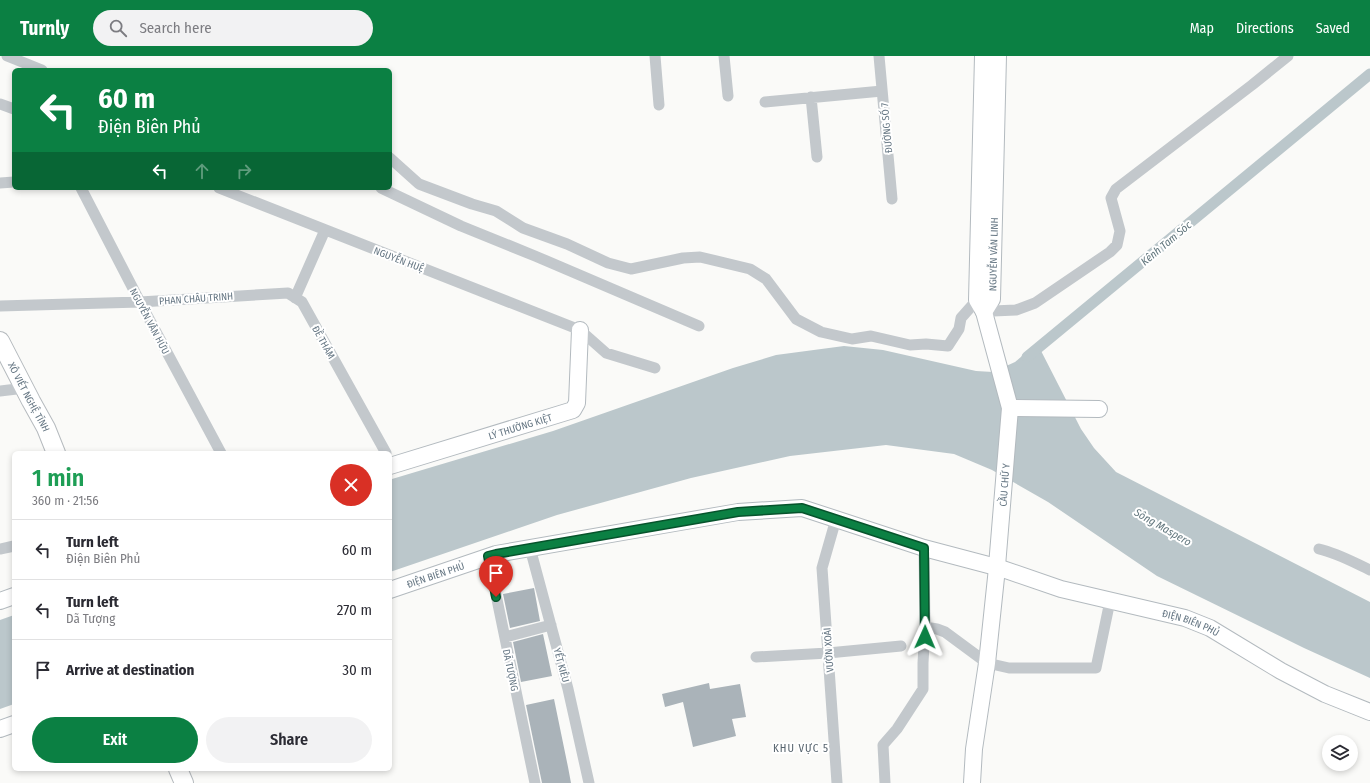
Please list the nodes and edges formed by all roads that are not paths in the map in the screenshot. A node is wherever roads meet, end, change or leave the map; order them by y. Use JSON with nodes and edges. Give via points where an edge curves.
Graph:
{"nodes":[{"id":1,"x":7,"y":56,"type":"edge"},
{"id":2,"x":655,"y":56,"type":"edge"},
{"id":3,"x":724,"y":56,"type":"edge"},
{"id":4,"x":879,"y":56,"type":"edge"},
{"id":5,"x":983,"y":56,"type":"edge"},
{"id":6,"x":998,"y":56,"type":"edge"},
{"id":7,"x":1288,"y":56,"type":"edge"},
{"id":8,"x":37,"y":68,"type":"edge"},
{"id":9,"x":882,"y":91,"type":"junction"},
{"id":10,"x":728,"y":96,"type":"dead end"},
{"id":11,"x":989,"y":96,"type":"junction"},
{"id":12,"x":811,"y":97,"type":"junction"},
{"id":13,"x":765,"y":102,"type":"dead end"},
{"id":14,"x":0,"y":104,"type":"edge"},
{"id":15,"x":659,"y":105,"type":"dead end"},
{"id":16,"x":12,"y":108,"type":"edge"},
{"id":17,"x":817,"y":157,"type":"dead end"},
{"id":18,"x":392,"y":160,"type":"edge"},
{"id":19,"x":12,"y":182,"type":"edge"},
{"id":20,"x":0,"y":183,"type":"edge"},
{"id":21,"x":82,"y":190,"type":"edge"},
{"id":22,"x":224,"y":190,"type":"edge"},
{"id":23,"x":385,"y":190,"type":"edge"},
{"id":24,"x":892,"y":199,"type":"dead end"},
{"id":25,"x":325,"y":230,"type":"junction"},
{"id":26,"x":295,"y":298,"type":"junction"},
{"id":27,"x":140,"y":302,"type":"junction"},
{"id":28,"x":984,"y":303,"type":"junction"},
{"id":29,"x":0,"y":306,"type":"edge"},
{"id":30,"x":699,"y":326,"type":"dead end"},
{"id":31,"x":580,"y":330,"type":"junction"},
{"id":32,"x":0,"y":341,"type":"edge"},
{"id":33,"x":656,"y":368,"type":"dead end"},
{"id":34,"x":25,"y":388,"type":"junction"},
{"id":35,"x":0,"y":391,"type":"edge"},
{"id":36,"x":1010,"y":408,"type":"junction"},
{"id":37,"x":1099,"y":409,"type":"dead end"},
{"id":38,"x":55,"y":451,"type":"edge"},
{"id":39,"x":221,"y":451,"type":"edge"},
{"id":40,"x":384,"y":451,"type":"edge"},
{"id":41,"x":392,"y":460,"type":"edge"},
{"id":42,"x":836,"y":519,"type":"junction"},
{"id":43,"x":12,"y":546,"type":"edge"},
{"id":44,"x":530,"y":548,"type":"junction"},
{"id":45,"x":924,"y":548,"type":"junction"},
{"id":46,"x":0,"y":549,"type":"edge"},
{"id":47,"x":1319,"y":549,"type":"dead end"},
{"id":48,"x":488,"y":556,"type":"junction"},
{"id":49,"x":997,"y":566,"type":"junction"},
{"id":50,"x":1370,"y":570,"type":"edge"},
{"id":51,"x":392,"y":589,"type":"edge"},
{"id":52,"x":12,"y":597,"type":"edge"},
{"id":53,"x":0,"y":601,"type":"edge"},
{"id":54,"x":1110,"y":601,"type":"junction"},
{"id":55,"x":551,"y":625,"type":"junction"},
{"id":56,"x":925,"y":627,"type":"junction"},
{"id":57,"x":505,"y":637,"type":"junction"},
{"id":58,"x":901,"y":646,"type":"dead end"},
{"id":59,"x":828,"y":653,"type":"junction"},
{"id":60,"x":756,"y":657,"type":"dead end"},
{"id":61,"x":987,"y":663,"type":"junction"},
{"id":62,"x":1370,"y":712,"type":"edge"},
{"id":63,"x":12,"y":725,"type":"edge"},
{"id":64,"x":0,"y":729,"type":"edge"},
{"id":65,"x":179,"y":771,"type":"edge"},
{"id":66,"x":184,"y":783,"type":"edge"},
{"id":67,"x":535,"y":783,"type":"edge"},
{"id":68,"x":589,"y":783,"type":"edge"},
{"id":69,"x":837,"y":783,"type":"edge"},
{"id":70,"x":885,"y":783,"type":"edge"},
{"id":71,"x":972,"y":783,"type":"edge"}],
"edges":[{"from":1,"to":8,"type":"street"},
{"from":2,"to":15,"type":"street"},
{"from":3,"to":10,"type":"street"},
{"from":4,"to":9,"type":"street","name":"ĐƯỜNG SỐ 7"},
{"from":5,"to":11,"type":"street","name":"NGUYỄN VĂN LINH"},
{"from":6,"to":11,"type":"street","name":"NGUYỄN VĂN LINH"},
{"from":7,"to":28,"type":"street","via":[[1116,189],[1111,198],[1120,231],[1117,245],[1110,252],[1035,303],[1016,310],[993,311]]},
{"from":9,"to":12,"type":"street"},
{"from":9,"to":24,"type":"street","name":"ĐƯỜNG SỐ 7"},
{"from":11,"to":28,"type":"street","name":"NGUYỄN VĂN LINH"},
{"from":12,"to":13,"type":"street"},
{"from":12,"to":17,"type":"street"},
{"from":14,"to":16,"type":"street"},
{"from":18,"to":28,"type":"street","via":[[419,184],[496,211],[523,228],[608,263],[631,269],[700,257],[750,269],[766,278],[796,319],[821,332],[852,339],[871,336],[910,345],[948,346],[959,329],[961,318]]},
{"from":19,"to":20,"type":"street"},
{"from":21,"to":27,"type":"street","name":"NGUYỄN VĂN HỮU"},
{"from":22,"to":25,"type":"street","name":"NGUYỄN HUỆ"},
{"from":23,"to":30,"type":"street","via":[[460,226]]},
{"from":25,"to":26,"type":"street"},
{"from":25,"to":31,"type":"street","name":"NGUYỄN HUỆ"},
{"from":26,"to":27,"type":"street","name":"PHAN CHÂU TRINH","via":[[288,293]]},
{"from":26,"to":40,"type":"street","name":"ĐỀ THÁM","via":[[302,302]]},
{"from":27,"to":29,"type":"street","name":"PHAN CHÂU TRINH"},
{"from":27,"to":39,"type":"street","name":"NGUYỄN VĂN HỮU"},
{"from":28,"to":36,"type":"street","name":"CẦU CHỮ Y"},
{"from":31,"to":33,"type":"street","via":[[606,353]]},
{"from":31,"to":41,"type":"street","name":"LÝ THƯỜNG KIỆT","via":[[577,403],[573,410]]},
{"from":32,"to":34,"type":"main road","name":"XÔ VIẾT NGHỆ TĨNH"},
{"from":34,"to":35,"type":"street"},
{"from":34,"to":38,"type":"main road","name":"XÔ VIẾT NGHỆ TĨNH"},
{"from":36,"to":37,"type":"street"},
{"from":36,"to":49,"type":"street","name":"CẦU CHỮ Y"},
{"from":42,"to":44,"type":"street","name":"ĐIỆN BIÊN PHỦ","via":[[802,508],[738,512]]},
{"from":42,"to":45,"type":"street","name":"ĐIỆN BIÊN PHỦ"},
{"from":42,"to":59,"type":"street","name":"VƯỜN XOÀI","via":[[822,568]]},
{"from":43,"to":46,"type":"street"},
{"from":44,"to":48,"type":"street","name":"ĐIỆN BIÊN PHỦ"},
{"from":44,"to":55,"type":"street","name":"YẾT KIÊU"},
{"from":45,"to":49,"type":"street","name":"ĐIỆN BIÊN PHỦ"},
{"from":45,"to":56,"type":"street"},
{"from":47,"to":50,"type":"street","via":[[1332,552]]},
{"from":48,"to":51,"type":"street","name":"ĐIỆN BIÊN PHỦ"},
{"from":48,"to":57,"type":"street","name":"DÃ TƯỢNG"},
{"from":49,"to":54,"type":"street","name":"ĐIỆN BIÊN PHỦ","via":[[1060,589]]},
{"from":49,"to":61,"type":"street","name":"CẦU CHỮ Y"},
{"from":52,"to":53,"type":"street"},
{"from":54,"to":61,"type":"street","via":[[1096,668],[1009,668]]},
{"from":54,"to":62,"type":"street","name":"ĐIỆN BIÊN PHỦ","via":[[1185,618],[1210,628],[1294,678]]},
{"from":55,"to":57,"type":"street"},
{"from":55,"to":68,"type":"street","name":"YẾT KIÊU"},
{"from":56,"to":61,"type":"street","via":[[945,632]]},
{"from":56,"to":70,"type":"street","via":[[923,689],[897,729],[883,745]]},
{"from":57,"to":67,"type":"street","name":"DÃ TƯỢNG"},
{"from":58,"to":59,"type":"street"},
{"from":59,"to":60,"type":"street"},
{"from":59,"to":69,"type":"street","name":"VƯỜN XOÀI"},
{"from":61,"to":71,"type":"street","name":"CẦU CHỮ Y","via":[[974,749]]},
{"from":63,"to":64,"type":"street"},
{"from":65,"to":66,"type":"main road"}]}
